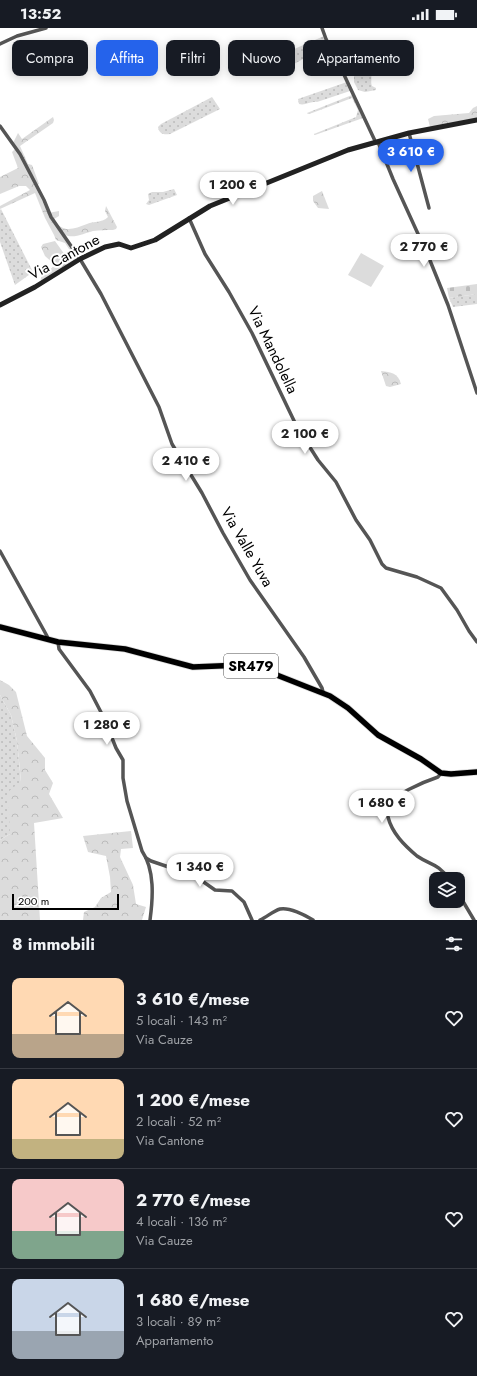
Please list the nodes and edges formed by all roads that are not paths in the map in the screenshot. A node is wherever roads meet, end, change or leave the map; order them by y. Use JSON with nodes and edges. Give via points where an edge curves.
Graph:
{"nodes":[{"id":1,"x":46,"y":28,"type":"edge"},
{"id":2,"x":322,"y":28,"type":"edge"},
{"id":3,"x":0,"y":44,"type":"edge"},
{"id":4,"x":477,"y":120,"type":"edge"},
{"id":5,"x":0,"y":126,"type":"edge"},
{"id":6,"x":409,"y":133,"type":"junction"},
{"id":7,"x":377,"y":142,"type":"junction"},
{"id":8,"x":429,"y":208,"type":"dead end"},
{"id":9,"x":189,"y":218,"type":"junction"},
{"id":10,"x":80,"y":259,"type":"junction"},
{"id":11,"x":0,"y":305,"type":"edge"},
{"id":12,"x":477,"y":393,"type":"edge"},
{"id":13,"x":0,"y":551,"type":"edge"},
{"id":14,"x":0,"y":627,"type":"edge"},
{"id":15,"x":48,"y":639,"type":"junction"},
{"id":16,"x":58,"y":642,"type":"junction"},
{"id":17,"x":477,"y":642,"type":"edge"},
{"id":18,"x":323,"y":692,"type":"junction"},
{"id":19,"x":477,"y":772,"type":"edge"},
{"id":20,"x":441,"y":773,"type":"junction"},
{"id":21,"x":146,"y":858,"type":"junction"},
{"id":22,"x":443,"y":872,"type":"edge"},
{"id":23,"x":465,"y":905,"type":"edge"},
{"id":24,"x":150,"y":920,"type":"edge"},
{"id":25,"x":252,"y":920,"type":"edge"},
{"id":26,"x":260,"y":920,"type":"edge"},
{"id":27,"x":313,"y":920,"type":"edge"},
{"id":28,"x":474,"y":920,"type":"edge"}],
"edges":[{"from":1,"to":3,"type":"street"},
{"from":2,"to":7,"type":"street"},
{"from":4,"to":6,"type":"main road","name":"Via Cantone"},
{"from":5,"to":10,"type":"street","name":"Via Valle Yuva","via":[[20,154],[51,217]]},
{"from":6,"to":7,"type":"main road","name":"Via Cantone"},
{"from":6,"to":8,"type":"street"},
{"from":7,"to":9,"type":"main road","name":"Via Cantone","via":[[348,150],[210,206]]},
{"from":7,"to":12,"type":"street","via":[[448,305]]},
{"from":9,"to":10,"type":"main road","name":"Via Cantone","via":[[146,244],[131,248],[119,244],[110,245]]},
{"from":9,"to":17,"type":"street","name":"Via Mandolella","via":[[205,254],[252,333],[297,427],[336,482],[382,564],[386,568],[417,577],[441,588]]},
{"from":10,"to":11,"type":"main road","name":"Via Cantone"},
{"from":10,"to":18,"type":"street","name":"Via Valle Yuva","via":[[101,294],[155,400],[172,444],[250,580],[304,657]]},
{"from":13,"to":15,"type":"street"},
{"from":14,"to":15,"type":"main road","number":"SR479"},
{"from":15,"to":16,"type":"main road","number":"SR479"},
{"from":16,"to":18,"type":"main road","number":"SR479","via":[[125,649],[193,667],[254,666]]},
{"from":16,"to":21,"type":"street","via":[[59,649],[90,691],[123,760],[122,778],[126,801]]},
{"from":18,"to":20,"type":"main road","number":"SR479","via":[[378,735]]},
{"from":19,"to":20,"type":"main road"},
{"from":20,"to":22,"type":"street","via":[[400,794],[386,810],[390,825],[399,839],[418,856]]},
{"from":21,"to":24,"type":"street","via":[[152,891]]},
{"from":21,"to":25,"type":"street","via":[[195,876],[215,890],[232,890],[244,902]]},
{"from":23,"to":28,"type":"street"},
{"from":26,"to":27,"type":"street","via":[[284,909]]}]}
